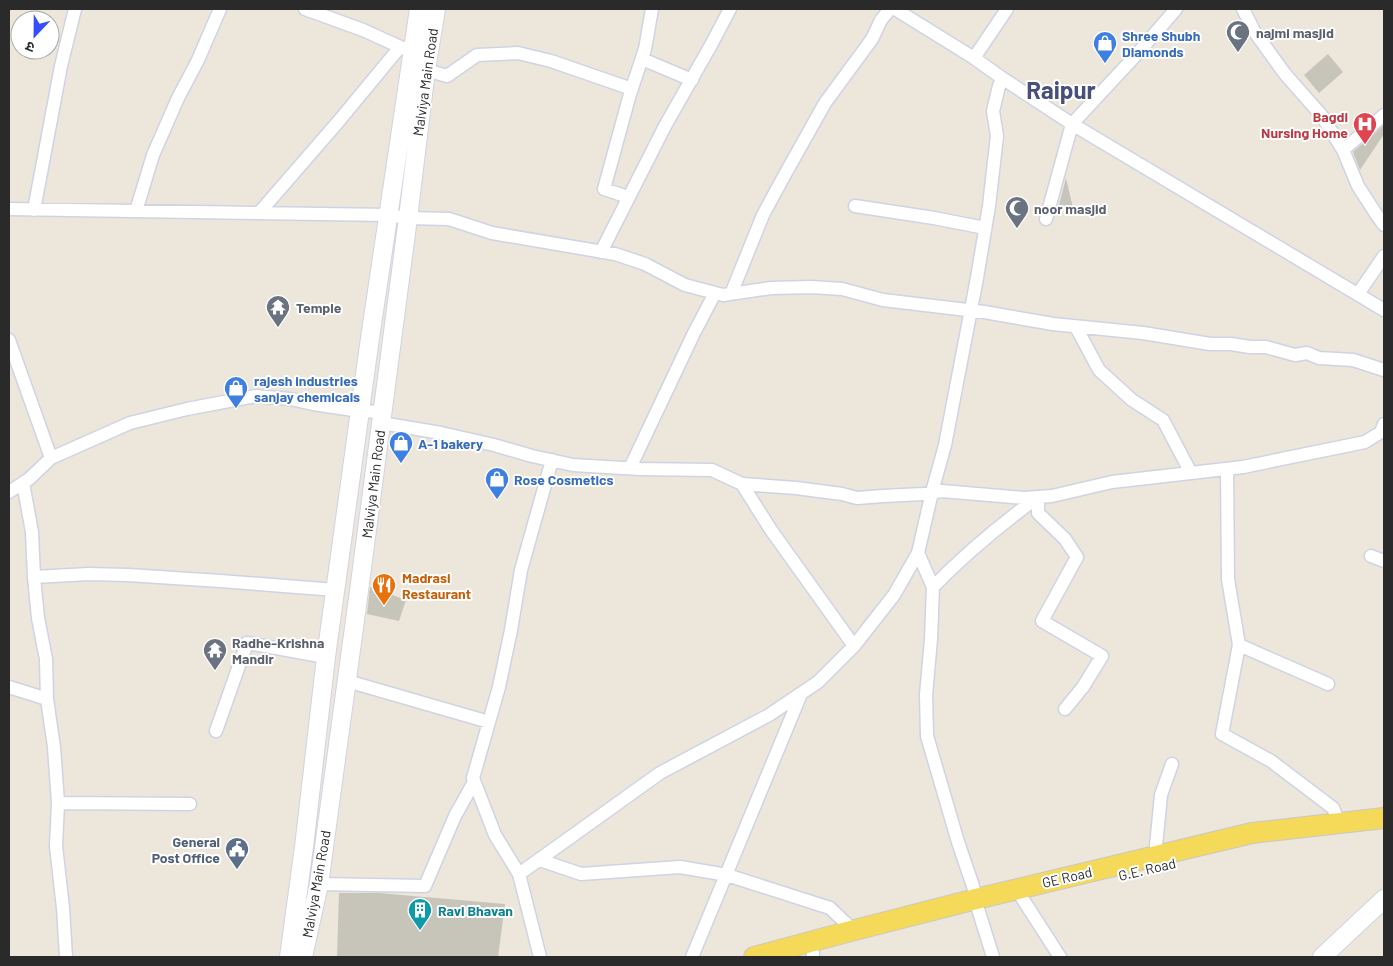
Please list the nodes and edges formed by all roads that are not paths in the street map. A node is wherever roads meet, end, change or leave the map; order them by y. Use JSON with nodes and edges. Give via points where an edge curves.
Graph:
{"nodes":[{"id":1,"x":75,"y":9,"type":"edge"},
{"id":2,"x":220,"y":9,"type":"edge"},
{"id":3,"x":306,"y":9,"type":"edge"},
{"id":4,"x":419,"y":9,"type":"edge"},
{"id":5,"x":436,"y":9,"type":"edge"},
{"id":6,"x":652,"y":9,"type":"edge"},
{"id":7,"x":730,"y":9,"type":"edge"},
{"id":8,"x":890,"y":9,"type":"edge"},
{"id":9,"x":894,"y":9,"type":"edge"},
{"id":10,"x":1007,"y":9,"type":"edge"},
{"id":11,"x":1176,"y":9,"type":"edge"},
{"id":12,"x":1243,"y":9,"type":"edge"},
{"id":13,"x":416,"y":57,"type":"junction"},
{"id":14,"x":974,"y":58,"type":"junction"},
{"id":15,"x":642,"y":59,"type":"junction"},
{"id":16,"x":1002,"y":78,"type":"junction"},
{"id":17,"x":692,"y":80,"type":"junction"},
{"id":18,"x":632,"y":89,"type":"junction"},
{"id":19,"x":1384,"y":115,"type":"edge"},
{"id":20,"x":1072,"y":124,"type":"junction"},
{"id":21,"x":1343,"y":150,"type":"junction"},
{"id":22,"x":628,"y":197,"type":"junction"},
{"id":23,"x":855,"y":206,"type":"dead end"},
{"id":24,"x":9,"y":210,"type":"edge"},
{"id":25,"x":34,"y":210,"type":"junction"},
{"id":26,"x":136,"y":211,"type":"junction"},
{"id":27,"x":259,"y":213,"type":"junction"},
{"id":28,"x":388,"y":215,"type":"junction"},
{"id":29,"x":408,"y":218,"type":"junction"},
{"id":30,"x":1046,"y":219,"type":"dead end"},
{"id":31,"x":1384,"y":224,"type":"edge"},
{"id":32,"x":985,"y":228,"type":"junction"},
{"id":33,"x":601,"y":252,"type":"junction"},
{"id":34,"x":1384,"y":256,"type":"edge"},
{"id":35,"x":715,"y":293,"type":"junction"},
{"id":36,"x":731,"y":294,"type":"junction"},
{"id":37,"x":1358,"y":294,"type":"junction"},
{"id":38,"x":1384,"y":310,"type":"edge"},
{"id":39,"x":970,"y":311,"type":"junction"},
{"id":40,"x":1076,"y":327,"type":"junction"},
{"id":41,"x":9,"y":340,"type":"edge"},
{"id":42,"x":1384,"y":370,"type":"edge"},
{"id":43,"x":360,"y":411,"type":"junction"},
{"id":44,"x":381,"y":417,"type":"junction"},
{"id":45,"x":1383,"y":430,"type":"edge"},
{"id":46,"x":51,"y":458,"type":"junction"},
{"id":47,"x":552,"y":460,"type":"junction"},
{"id":48,"x":630,"y":468,"type":"junction"},
{"id":49,"x":1227,"y":469,"type":"junction"},
{"id":50,"x":1191,"y":473,"type":"junction"},
{"id":51,"x":23,"y":482,"type":"junction"},
{"id":52,"x":742,"y":484,"type":"junction"},
{"id":53,"x":9,"y":492,"type":"edge"},
{"id":54,"x":932,"y":492,"type":"junction"},
{"id":55,"x":1038,"y":497,"type":"junction"},
{"id":56,"x":918,"y":553,"type":"junction"},
{"id":57,"x":1371,"y":556,"type":"dead end"},
{"id":58,"x":1384,"y":561,"type":"edge"},
{"id":59,"x":34,"y":577,"type":"junction"},
{"id":60,"x":933,"y":587,"type":"junction"},
{"id":61,"x":336,"y":590,"type":"junction"},
{"id":62,"x":1239,"y":645,"type":"junction"},
{"id":63,"x":854,"y":646,"type":"junction"},
{"id":64,"x":326,"y":658,"type":"junction"},
{"id":65,"x":347,"y":682,"type":"junction"},
{"id":66,"x":1328,"y":684,"type":"dead end"},
{"id":67,"x":9,"y":687,"type":"edge"},
{"id":68,"x":802,"y":693,"type":"junction"},
{"id":69,"x":47,"y":698,"type":"junction"},
{"id":70,"x":1065,"y":709,"type":"dead end"},
{"id":71,"x":489,"y":722,"type":"junction"},
{"id":72,"x":216,"y":731,"type":"dead end"},
{"id":73,"x":1172,"y":764,"type":"dead end"},
{"id":74,"x":474,"y":782,"type":"junction"},
{"id":75,"x":58,"y":803,"type":"junction"},
{"id":76,"x":190,"y":804,"type":"dead end"},
{"id":77,"x":1384,"y":818,"type":"edge"},
{"id":78,"x":1339,"y":823,"type":"junction"},
{"id":79,"x":1384,"y":829,"type":"edge"},
{"id":80,"x":1155,"y":856,"type":"junction"},
{"id":81,"x":540,"y":860,"type":"junction"},
{"id":82,"x":519,"y":874,"type":"junction"},
{"id":83,"x":726,"y":874,"type":"junction"},
{"id":84,"x":318,"y":884,"type":"junction"},
{"id":85,"x":1022,"y":898,"type":"junction"},
{"id":86,"x":1384,"y":899,"type":"edge"},
{"id":87,"x":977,"y":904,"type":"junction"},
{"id":88,"x":853,"y":930,"type":"junction"},
{"id":89,"x":295,"y":954,"type":"edge"},
{"id":90,"x":808,"y":956,"type":"edge"},
{"id":91,"x":66,"y":957,"type":"edge"},
{"id":92,"x":540,"y":957,"type":"edge"},
{"id":93,"x":692,"y":957,"type":"edge"},
{"id":94,"x":754,"y":957,"type":"edge"},
{"id":95,"x":993,"y":957,"type":"edge"},
{"id":96,"x":1060,"y":957,"type":"edge"},
{"id":97,"x":1322,"y":957,"type":"edge"}],
"edges":[{"from":1,"to":25,"type":"street","via":[[60,66]]},
{"from":2,"to":26,"type":"street","via":[[153,155]]},
{"from":3,"to":13,"type":"street","via":[[363,30]]},
{"from":4,"to":13,"type":"street","name":"Malviya Main Road"},
{"from":5,"to":13,"type":"street","name":"Malviya Main Road"},
{"from":6,"to":15,"type":"street"},
{"from":7,"to":17,"type":"street"},
{"from":8,"to":36,"type":"street","via":[[825,103],[783,178],[763,215]]},
{"from":9,"to":14,"type":"street"},
{"from":10,"to":14,"type":"street"},
{"from":11,"to":20,"type":"street"},
{"from":12,"to":21,"type":"street","via":[[1254,31],[1285,74],[1322,116]]},
{"from":13,"to":18,"type":"street","via":[[447,76],[477,55],[518,53]]},
{"from":13,"to":27,"type":"street","via":[[338,122]]},
{"from":13,"to":28,"type":"street","name":"Malviya Main Road"},
{"from":13,"to":29,"type":"street","name":"Malviya Main Road"},
{"from":14,"to":16,"type":"street"},
{"from":15,"to":17,"type":"street"},
{"from":15,"to":18,"type":"street"},
{"from":16,"to":20,"type":"street"},
{"from":16,"to":32,"type":"street","via":[[993,111],[997,136]]},
{"from":17,"to":22,"type":"street"},
{"from":18,"to":22,"type":"street","via":[[604,189]]},
{"from":19,"to":21,"type":"street"},
{"from":20,"to":30,"type":"street"},
{"from":20,"to":37,"type":"street"},
{"from":21,"to":31,"type":"street","via":[[1358,186]]},
{"from":22,"to":33,"type":"street"},
{"from":23,"to":32,"type":"street"},
{"from":24,"to":25,"type":"street"},
{"from":25,"to":26,"type":"street"},
{"from":26,"to":27,"type":"street"},
{"from":27,"to":28,"type":"street"},
{"from":28,"to":29,"type":"street"},
{"from":28,"to":43,"type":"street","name":"Malviya Main Road"},
{"from":29,"to":33,"type":"street","via":[[449,219],[492,233]]},
{"from":29,"to":44,"type":"street","name":"Malviya Main Road"},
{"from":32,"to":39,"type":"street"},
{"from":33,"to":35,"type":"street","via":[[645,264],[685,285]]},
{"from":34,"to":37,"type":"street"},
{"from":35,"to":36,"type":"street"},
{"from":35,"to":48,"type":"street"},
{"from":36,"to":39,"type":"street","via":[[771,288],[842,289],[883,300]]},
{"from":37,"to":38,"type":"street"},
{"from":39,"to":40,"type":"street"},
{"from":39,"to":54,"type":"street","via":[[945,445]]},
{"from":40,"to":42,"type":"street","via":[[1210,344],[1266,347],[1295,355],[1308,353],[1319,358],[1353,360]]},
{"from":40,"to":50,"type":"street","via":[[1099,370],[1132,400],[1163,420]]},
{"from":41,"to":46,"type":"street"},
{"from":43,"to":44,"type":"street"},
{"from":43,"to":46,"type":"street","via":[[256,396],[130,423]]},
{"from":43,"to":61,"type":"street","name":"Malviya Main Road"},
{"from":44,"to":47,"type":"street"},
{"from":44,"to":65,"type":"street","name":"Malviya Main Road"},
{"from":45,"to":49,"type":"street","via":[[1365,442]]},
{"from":46,"to":51,"type":"street"},
{"from":47,"to":48,"type":"street","via":[[573,465]]},
{"from":47,"to":71,"type":"street","via":[[521,570],[511,630]]},
{"from":48,"to":52,"type":"street","via":[[712,470]]},
{"from":49,"to":50,"type":"street"},
{"from":49,"to":62,"type":"street","via":[[1228,579]]},
{"from":50,"to":55,"type":"street","via":[[1112,482]]},
{"from":51,"to":53,"type":"street"},
{"from":51,"to":59,"type":"street","via":[[32,532]]},
{"from":52,"to":54,"type":"street","via":[[796,488],[857,498]]},
{"from":52,"to":63,"type":"street"},
{"from":54,"to":55,"type":"street"},
{"from":54,"to":56,"type":"street"},
{"from":55,"to":60,"type":"street","via":[[960,559]]},
{"from":55,"to":70,"type":"street","via":[[1038,513],[1065,539],[1077,557],[1042,621],[1102,656]]},
{"from":56,"to":60,"type":"street"},
{"from":56,"to":63,"type":"street","via":[[894,595]]},
{"from":57,"to":58,"type":"street"},
{"from":59,"to":61,"type":"street","via":[[128,575]]},
{"from":59,"to":69,"type":"street","via":[[46,660]]},
{"from":60,"to":87,"type":"street","via":[[926,695],[927,736]]},
{"from":61,"to":64,"type":"street","name":"Malviya Main Road"},
{"from":62,"to":66,"type":"street"},
{"from":62,"to":78,"type":"street","via":[[1222,734],[1271,761],[1333,808]]},
{"from":63,"to":68,"type":"street","via":[[818,682]]},
{"from":64,"to":72,"type":"street","via":[[247,643]]},
{"from":64,"to":89,"type":"street","name":"Malviya Main Road"},
{"from":65,"to":71,"type":"street"},
{"from":65,"to":84,"type":"street","name":"Malviya Main Road"},
{"from":67,"to":69,"type":"street"},
{"from":68,"to":81,"type":"street","via":[[769,715],[660,773]]},
{"from":68,"to":83,"type":"street"},
{"from":69,"to":75,"type":"street"},
{"from":71,"to":74,"type":"street"},
{"from":73,"to":80,"type":"street","via":[[1161,796]]},
{"from":74,"to":82,"type":"street","via":[[494,835]]},
{"from":74,"to":84,"type":"street","via":[[455,816],[425,886]]},
{"from":75,"to":76,"type":"street"},
{"from":75,"to":91,"type":"street","via":[[56,846]]},
{"from":77,"to":78,"type":"main road","name":"GE Road"},
{"from":78,"to":80,"type":"main road","name":"GE Road","via":[[1252,833]]},
{"from":79,"to":85,"type":"main road","name":"G.E. Road","via":[[1250,845]]},
{"from":80,"to":87,"type":"main road","name":"GE Road"},
{"from":81,"to":82,"type":"street"},
{"from":81,"to":83,"type":"street","via":[[581,874],[680,867]]},
{"from":82,"to":92,"type":"street"},
{"from":83,"to":88,"type":"street","via":[[830,908]]},
{"from":83,"to":93,"type":"street"},
{"from":84,"to":89,"type":"street","name":"Malviya Main Road"},
{"from":85,"to":87,"type":"main road","name":"G.E. Road"},
{"from":85,"to":96,"type":"street"},
{"from":86,"to":97,"type":"street"},
{"from":87,"to":88,"type":"main road","name":"GE Road"},
{"from":87,"to":90,"type":"main road","name":"G.E. Road"},
{"from":87,"to":95,"type":"street"},
{"from":88,"to":94,"type":"main road","name":"GE Road"}]}
